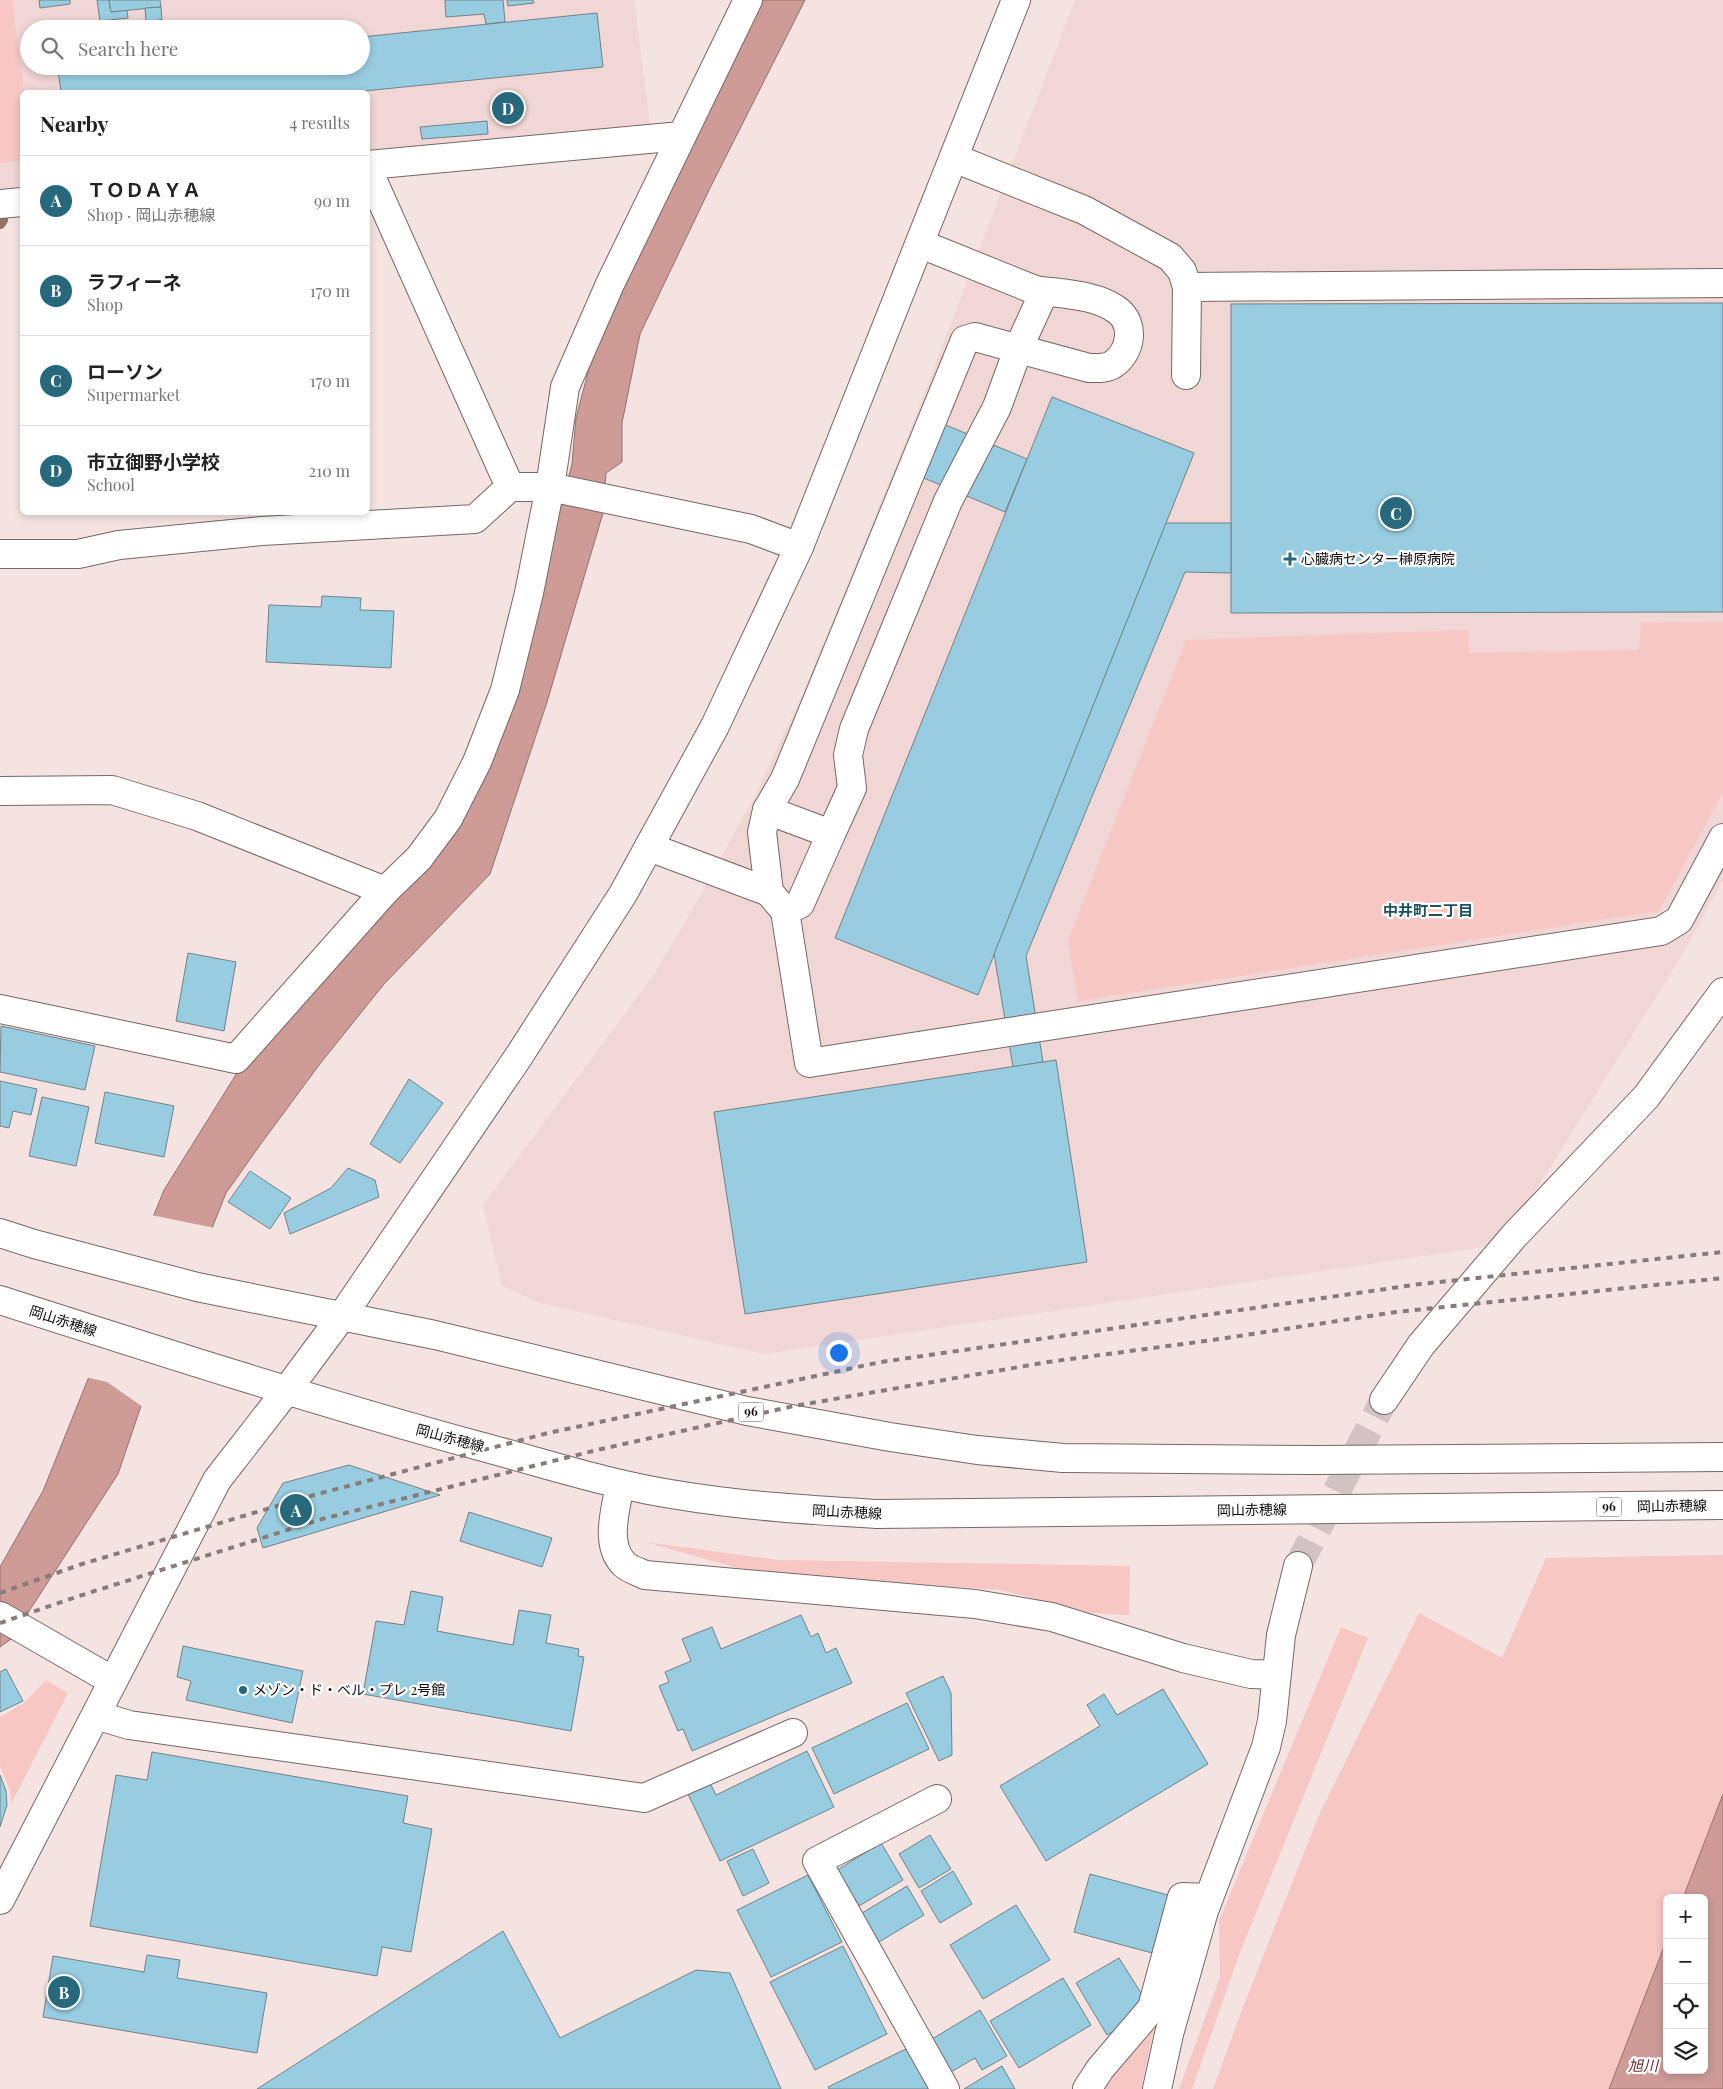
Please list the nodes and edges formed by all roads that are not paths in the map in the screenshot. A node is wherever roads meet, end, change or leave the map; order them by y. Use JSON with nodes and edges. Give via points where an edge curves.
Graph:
{"nodes":[{"id":1,"x":748,"y":0,"type":"edge"},
{"id":2,"x":1016,"y":0,"type":"edge"},
{"id":3,"x":681,"y":136,"type":"junction"},
{"id":4,"x":954,"y":158,"type":"junction"},
{"id":5,"x":370,"y":166,"type":"edge"},
{"id":6,"x":370,"y":174,"type":"edge"},
{"id":7,"x":20,"y":202,"type":"edge"},
{"id":8,"x":0,"y":204,"type":"edge"},
{"id":9,"x":920,"y":244,"type":"junction"},
{"id":10,"x":1723,"y":282,"type":"edge"},
{"id":11,"x":1187,"y":287,"type":"junction"},
{"id":12,"x":1035,"y":290,"type":"junction"},
{"id":13,"x":1019,"y":347,"type":"junction"},
{"id":14,"x":1186,"y":375,"type":"dead end"},
{"id":15,"x":510,"y":487,"type":"junction"},
{"id":16,"x":556,"y":488,"type":"junction"},
{"id":17,"x":799,"y":547,"type":"junction"},
{"id":18,"x":0,"y":554,"type":"edge"},
{"id":19,"x":0,"y":791,"type":"edge"},
{"id":20,"x":767,"y":810,"type":"junction"},
{"id":21,"x":831,"y":834,"type":"junction"},
{"id":22,"x":1723,"y":838,"type":"edge"},
{"id":23,"x":649,"y":847,"type":"junction"},
{"id":24,"x":385,"y":891,"type":"junction"},
{"id":25,"x":777,"y":901,"type":"junction"},
{"id":26,"x":1723,"y":992,"type":"edge"},
{"id":27,"x":0,"y":1009,"type":"edge"},
{"id":28,"x":0,"y":1232,"type":"edge"},
{"id":29,"x":0,"y":1300,"type":"edge"},
{"id":30,"x":342,"y":1316,"type":"junction"},
{"id":31,"x":287,"y":1390,"type":"junction"},
{"id":32,"x":1384,"y":1400,"type":"tunnel mouth"},
{"id":33,"x":1723,"y":1456,"type":"edge"},
{"id":34,"x":620,"y":1484,"type":"junction"},
{"id":35,"x":1723,"y":1505,"type":"edge"},
{"id":36,"x":1298,"y":1566,"type":"tunnel mouth"},
{"id":37,"x":0,"y":1616,"type":"edge"},
{"id":38,"x":1276,"y":1675,"type":"junction"},
{"id":39,"x":114,"y":1681,"type":"junction"},
{"id":40,"x":96,"y":1715,"type":"junction"},
{"id":41,"x":793,"y":1733,"type":"dead end"},
{"id":42,"x":937,"y":1799,"type":"dead end"},
{"id":43,"x":1208,"y":1898,"type":"junction"},
{"id":44,"x":0,"y":1900,"type":"edge"},
{"id":45,"x":945,"y":2089,"type":"edge"},
{"id":46,"x":1087,"y":2089,"type":"edge"},
{"id":47,"x":1157,"y":2089,"type":"edge"}],
"edges":[{"from":1,"to":3,"type":"street"},
{"from":2,"to":4,"type":"street"},
{"from":3,"to":5,"type":"street"},
{"from":3,"to":16,"type":"street","via":[[565,387]]},
{"from":4,"to":9,"type":"street"},
{"from":4,"to":11,"type":"street","via":[[1084,210],[1170,257],[1182,271]]},
{"from":6,"to":15,"type":"street"},
{"from":7,"to":8,"type":"street"},
{"from":9,"to":12,"type":"street"},
{"from":9,"to":17,"type":"street"},
{"from":10,"to":11,"type":"street"},
{"from":11,"to":14,"type":"street"},
{"from":12,"to":13,"type":"street","via":[[1040,301]]},
{"from":12,"to":13,"type":"street","via":[[1106,303],[1126,320],[1130,335],[1128,343],[1122,356],[1100,368],[1089,368]]},
{"from":13,"to":20,"type":"street","via":[[975,336],[965,340],[789,770]]},
{"from":13,"to":21,"type":"street","via":[[997,407],[948,501],[854,729],[848,755],[852,788]]},
{"from":15,"to":16,"type":"street"},
{"from":15,"to":18,"type":"street","via":[[474,519],[262,531],[119,545],[78,554]]},
{"from":16,"to":17,"type":"street","via":[[751,529]]},
{"from":16,"to":24,"type":"street","via":[[505,690],[477,762],[448,819],[419,858]]},
{"from":17,"to":23,"type":"street","via":[[715,726]]},
{"from":19,"to":24,"type":"street","via":[[112,790],[197,816]]},
{"from":20,"to":21,"type":"street"},
{"from":20,"to":25,"type":"street","via":[[762,832]]},
{"from":21,"to":25,"type":"street","via":[[800,904]]},
{"from":22,"to":25,"type":"street","via":[[1679,920],[1661,931],[809,1063]]},
{"from":23,"to":25,"type":"street"},
{"from":23,"to":30,"type":"street","via":[[623,894],[519,1056]]},
{"from":24,"to":27,"type":"street","via":[[236,1059]]},
{"from":26,"to":32,"type":"street","via":[[1646,1097],[1514,1236],[1421,1345]]},
{"from":28,"to":30,"type":"street","number":"96","via":[[197,1287]]},
{"from":29,"to":31,"type":"street","name":"岡山赤穂線","number":"96"},
{"from":30,"to":31,"type":"street"},
{"from":30,"to":33,"type":"street","number":"96","via":[[435,1335],[747,1411],[977,1450],[1063,1458],[1520,1460]]},
{"from":31,"to":34,"type":"street","name":"岡山赤穂線","number":"96"},
{"from":31,"to":39,"type":"street","via":[[216,1480]]},
{"from":34,"to":35,"type":"street","name":"岡山赤穂線","number":"96","via":[[733,1503],[876,1514]]},
{"from":34,"to":38,"type":"street","via":[[613,1546],[624,1565],[646,1574],[975,1604],[1052,1616],[1183,1658],[1251,1674]]},
{"from":36,"to":38,"type":"street","via":[[1280,1635]]},
{"from":37,"to":39,"type":"street"},
{"from":38,"to":43,"type":"street","via":[[1266,1747]]},
{"from":39,"to":40,"type":"street"},
{"from":40,"to":41,"type":"street","via":[[129,1725],[644,1798]]},
{"from":40,"to":44,"type":"street"},
{"from":42,"to":45,"type":"street","via":[[818,1861]]},
{"from":43,"to":46,"type":"street","via":[[1182,1897],[1152,2008]]},
{"from":43,"to":47,"type":"street","via":[[1169,2034]]}]}
